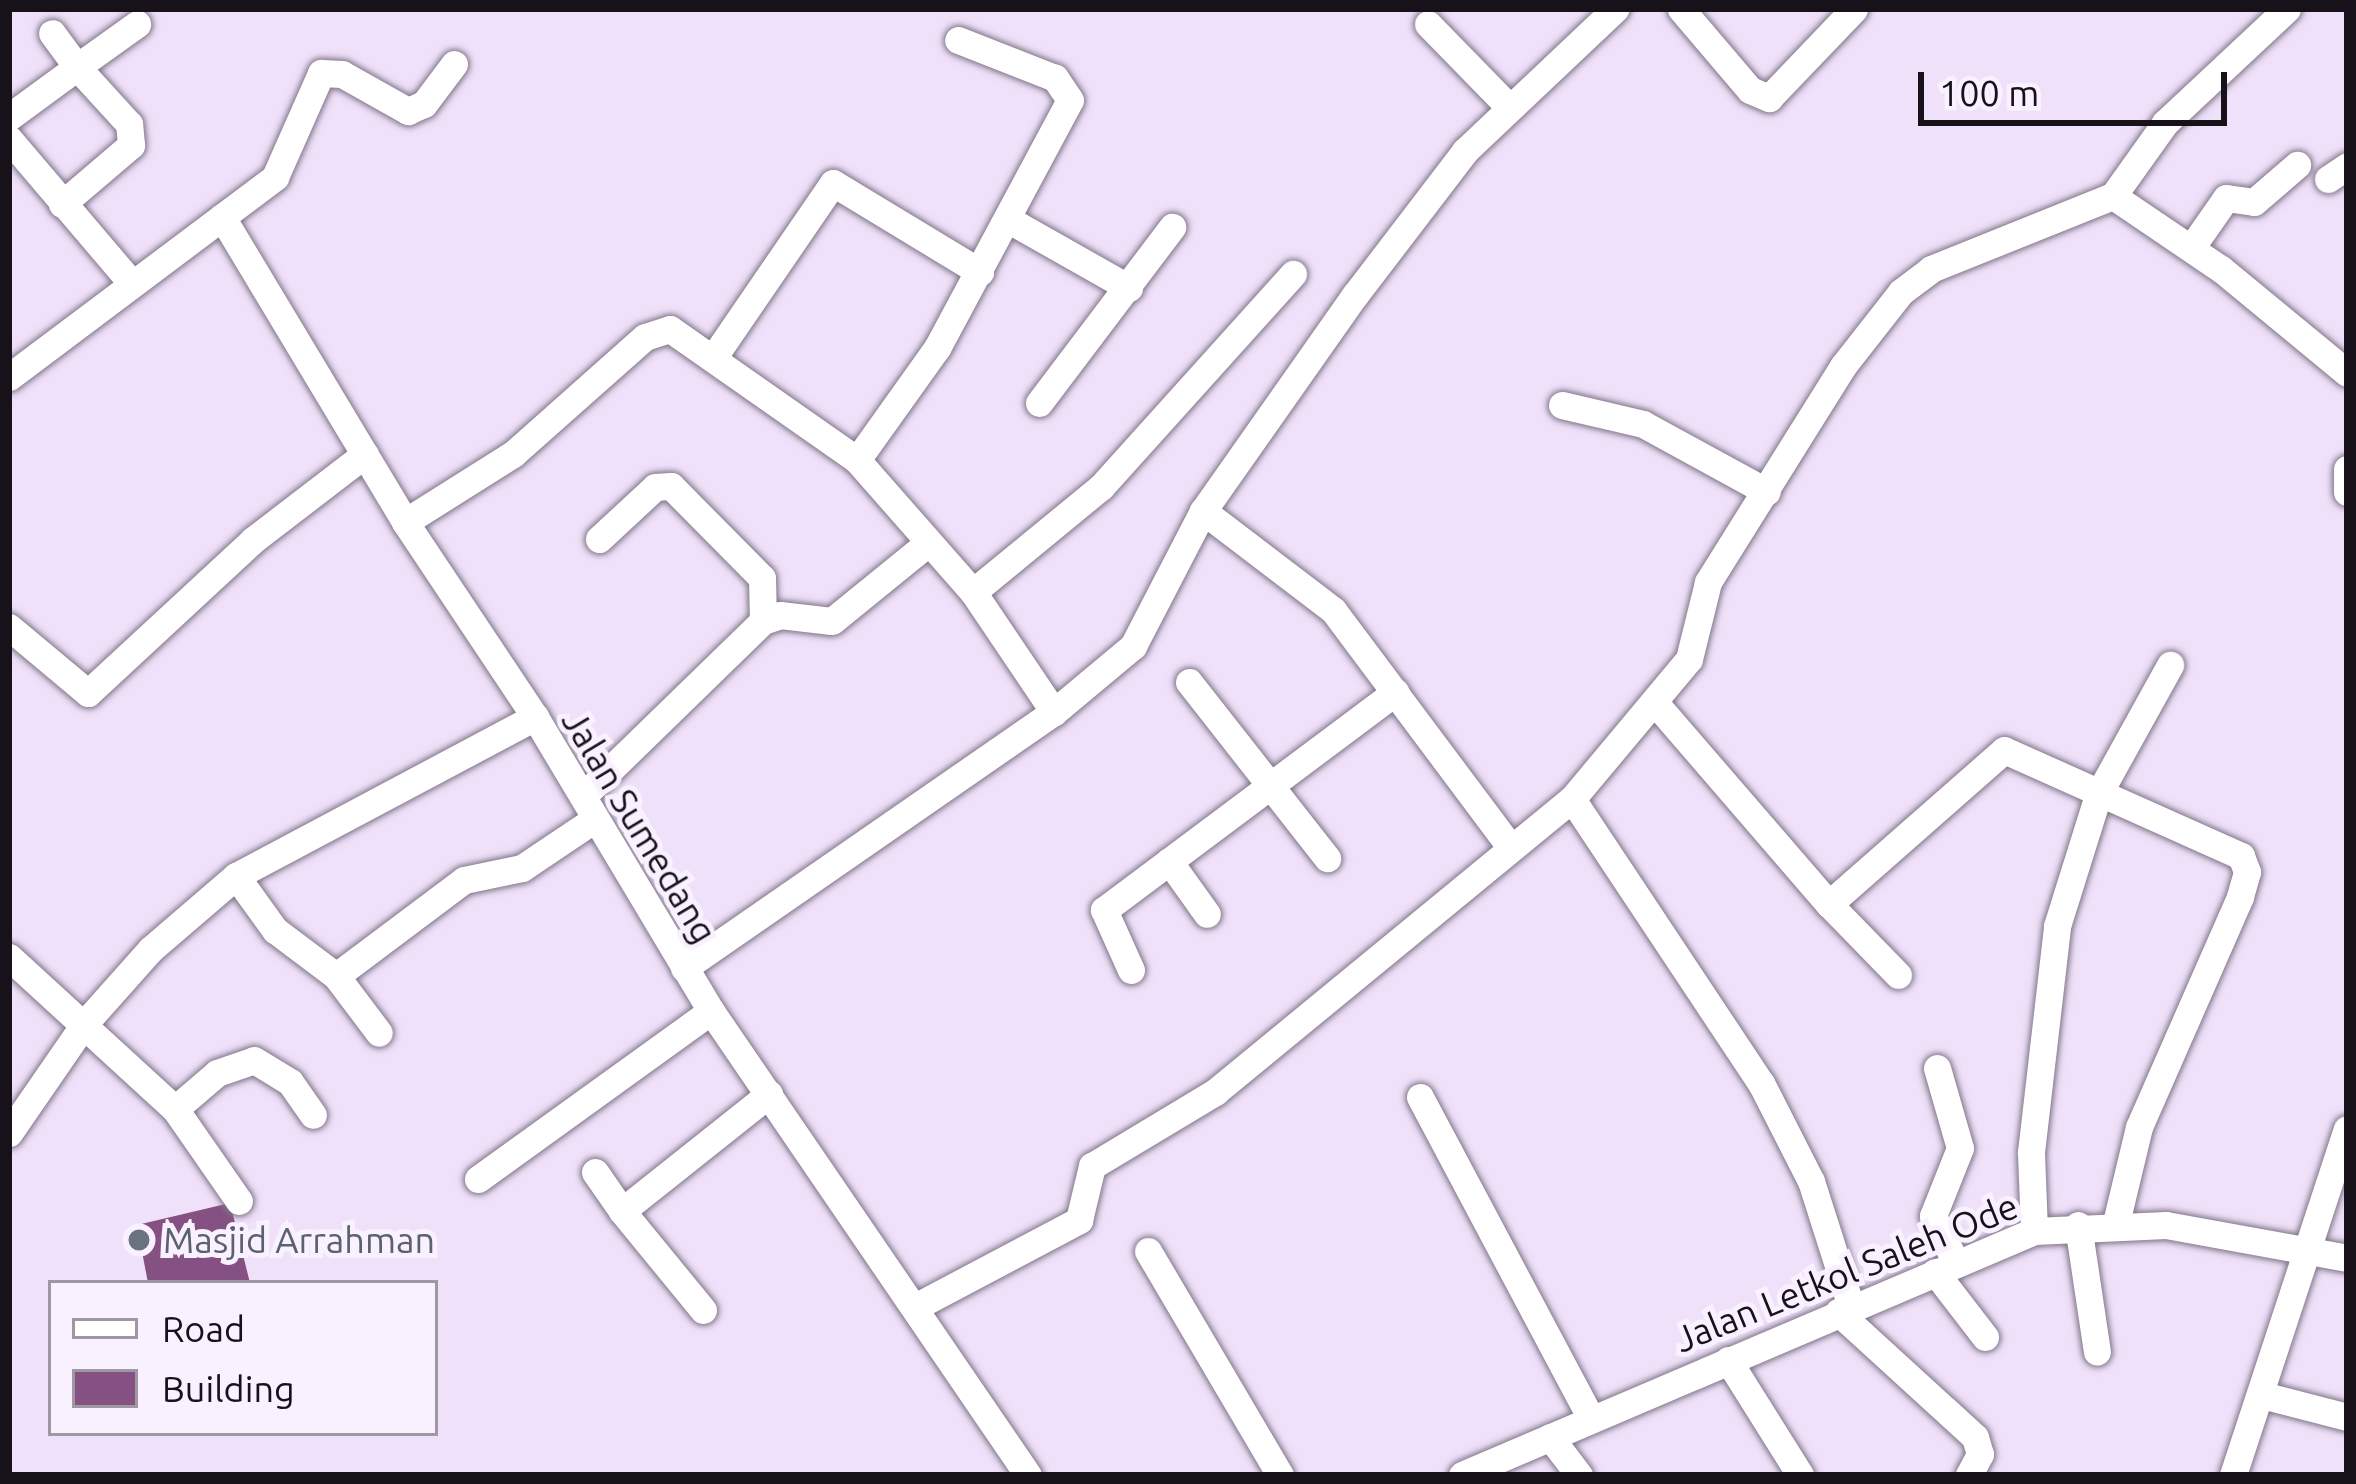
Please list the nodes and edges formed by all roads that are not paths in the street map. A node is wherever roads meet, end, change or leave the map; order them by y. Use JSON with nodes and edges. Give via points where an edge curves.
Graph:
{"nodes":[{"id":1,"x":1615,"y":9,"type":"edge"},
{"id":2,"x":1681,"y":9,"type":"edge"},
{"id":3,"x":1854,"y":9,"type":"edge"},
{"id":4,"x":2287,"y":9,"type":"edge"},
{"id":5,"x":137,"y":24,"type":"dead end"},
{"id":6,"x":1428,"y":24,"type":"dead end"},
{"id":7,"x":52,"y":34,"type":"dead end"},
{"id":8,"x":958,"y":40,"type":"dead end"},
{"id":9,"x":454,"y":64,"type":"dead end"},
{"id":10,"x":77,"y":67,"type":"junction"},
{"id":11,"x":1510,"y":108,"type":"junction"},
{"id":12,"x":9,"y":117,"type":"edge"},
{"id":13,"x":9,"y":139,"type":"edge"},
{"id":14,"x":2297,"y":165,"type":"dead end"},
{"id":15,"x":2113,"y":196,"type":"junction"},
{"id":16,"x":62,"y":204,"type":"junction"},
{"id":17,"x":222,"y":217,"type":"junction"},
{"id":18,"x":1009,"y":220,"type":"junction"},
{"id":19,"x":1172,"y":227,"type":"dead end"},
{"id":20,"x":2191,"y":248,"type":"junction"},
{"id":21,"x":980,"y":272,"type":"junction"},
{"id":22,"x":1293,"y":274,"type":"dead end"},
{"id":23,"x":130,"y":281,"type":"junction"},
{"id":24,"x":1130,"y":288,"type":"junction"},
{"id":25,"x":713,"y":358,"type":"junction"},
{"id":26,"x":2347,"y":373,"type":"edge"},
{"id":27,"x":9,"y":377,"type":"edge"},
{"id":28,"x":1039,"y":403,"type":"dead end"},
{"id":29,"x":1562,"y":405,"type":"dead end"},
{"id":30,"x":365,"y":454,"type":"junction"},
{"id":31,"x":857,"y":460,"type":"junction"},
{"id":32,"x":2347,"y":469,"type":"edge"},
{"id":33,"x":1767,"y":492,"type":"junction"},
{"id":34,"x":2347,"y":492,"type":"edge"},
{"id":35,"x":1203,"y":512,"type":"junction"},
{"id":36,"x":405,"y":522,"type":"junction"},
{"id":37,"x":599,"y":539,"type":"dead end"},
{"id":38,"x":928,"y":543,"type":"junction"},
{"id":39,"x":974,"y":592,"type":"junction"},
{"id":40,"x":763,"y":621,"type":"junction"},
{"id":41,"x":9,"y":627,"type":"edge"},
{"id":42,"x":2170,"y":665,"type":"dead end"},
{"id":43,"x":1189,"y":682,"type":"dead end"},
{"id":44,"x":1395,"y":692,"type":"junction"},
{"id":45,"x":1658,"y":705,"type":"junction"},
{"id":46,"x":1054,"y":712,"type":"junction"},
{"id":47,"x":535,"y":716,"type":"junction"},
{"id":48,"x":1270,"y":789,"type":"junction"},
{"id":49,"x":2098,"y":795,"type":"junction"},
{"id":50,"x":1572,"y":799,"type":"junction"},
{"id":51,"x":590,"y":807,"type":"junction"},
{"id":52,"x":1511,"y":848,"type":"junction"},
{"id":53,"x":1328,"y":858,"type":"dead end"},
{"id":54,"x":1169,"y":861,"type":"junction"},
{"id":55,"x":236,"y":876,"type":"junction"},
{"id":56,"x":1829,"y":904,"type":"junction"},
{"id":57,"x":1207,"y":914,"type":"dead end"},
{"id":58,"x":9,"y":957,"type":"edge"},
{"id":59,"x":684,"y":968,"type":"junction"},
{"id":60,"x":1131,"y":970,"type":"dead end"},
{"id":61,"x":1898,"y":974,"type":"dead end"},
{"id":62,"x":336,"y":976,"type":"junction"},
{"id":63,"x":711,"y":1011,"type":"junction"},
{"id":64,"x":85,"y":1023,"type":"junction"},
{"id":65,"x":379,"y":1033,"type":"dead end"},
{"id":66,"x":1936,"y":1068,"type":"dead end"},
{"id":67,"x":769,"y":1094,"type":"junction"},
{"id":68,"x":1420,"y":1097,"type":"dead end"},
{"id":69,"x":175,"y":1109,"type":"junction"},
{"id":70,"x":313,"y":1115,"type":"dead end"},
{"id":71,"x":2347,"y":1129,"type":"edge"},
{"id":72,"x":9,"y":1133,"type":"edge"},
{"id":73,"x":595,"y":1172,"type":"dead end"},
{"id":74,"x":478,"y":1179,"type":"dead end"},
{"id":75,"x":239,"y":1201,"type":"dead end"},
{"id":76,"x":622,"y":1211,"type":"junction"},
{"id":77,"x":2116,"y":1223,"type":"junction"},
{"id":78,"x":2078,"y":1225,"type":"junction"},
{"id":79,"x":2034,"y":1231,"type":"junction"},
{"id":80,"x":1148,"y":1250,"type":"dead end"},
{"id":81,"x":2306,"y":1250,"type":"junction"},
{"id":82,"x":2347,"y":1258,"type":"edge"},
{"id":83,"x":1946,"y":1268,"type":"junction"},
{"id":84,"x":915,"y":1307,"type":"junction"},
{"id":85,"x":1844,"y":1309,"type":"junction"},
{"id":86,"x":703,"y":1310,"type":"dead end"},
{"id":87,"x":1985,"y":1337,"type":"dead end"},
{"id":88,"x":2097,"y":1352,"type":"dead end"},
{"id":89,"x":1728,"y":1360,"type":"junction"},
{"id":90,"x":2262,"y":1395,"type":"junction"},
{"id":91,"x":2347,"y":1417,"type":"edge"},
{"id":92,"x":1592,"y":1418,"type":"junction"},
{"id":93,"x":1550,"y":1437,"type":"junction"},
{"id":94,"x":1028,"y":1475,"type":"edge"},
{"id":95,"x":1280,"y":1475,"type":"edge"},
{"id":96,"x":1462,"y":1475,"type":"edge"},
{"id":97,"x":1579,"y":1475,"type":"edge"},
{"id":98,"x":1800,"y":1475,"type":"edge"},
{"id":99,"x":1969,"y":1475,"type":"edge"},
{"id":100,"x":2233,"y":1475,"type":"edge"}],
"edges":[{"from":1,"to":11,"type":"street"},
{"from":2,"to":3,"type":"street","via":[[1750,90],[1769,98]]},
{"from":4,"to":15,"type":"street","via":[[2165,123]]},
{"from":5,"to":10,"type":"street"},
{"from":6,"to":11,"type":"street"},
{"from":7,"to":10,"type":"street"},
{"from":8,"to":18,"type":"street","via":[[1055,78],[1070,100]]},
{"from":9,"to":17,"type":"street","via":[[424,104],[407,112],[342,74],[321,74],[280,171]]},
{"from":10,"to":12,"type":"street"},
{"from":10,"to":16,"type":"street","via":[[134,135]]},
{"from":11,"to":35,"type":"street","via":[[1466,151],[1355,295]]},
{"from":13,"to":16,"type":"street"},
{"from":14,"to":20,"type":"street","via":[[2254,202],[2226,198]]},
{"from":15,"to":20,"type":"street"},
{"from":15,"to":33,"type":"street","via":[[1951,260],[1901,292],[1843,366]]},
{"from":16,"to":23,"type":"street"},
{"from":17,"to":23,"type":"street"},
{"from":17,"to":30,"type":"street"},
{"from":18,"to":21,"type":"street"},
{"from":18,"to":24,"type":"street"},
{"from":19,"to":24,"type":"street"},
{"from":20,"to":26,"type":"street"},
{"from":21,"to":25,"type":"street","via":[[833,183]]},
{"from":21,"to":31,"type":"street"},
{"from":22,"to":39,"type":"street","via":[[1101,487]]},
{"from":23,"to":27,"type":"street"},
{"from":24,"to":28,"type":"street"},
{"from":25,"to":31,"type":"street"},
{"from":25,"to":36,"type":"street","via":[[670,329],[653,331],[513,454]]},
{"from":29,"to":33,"type":"street","via":[[1643,424]]},
{"from":30,"to":36,"type":"street"},
{"from":30,"to":41,"type":"street","via":[[253,539],[98,688],[78,690]]},
{"from":31,"to":38,"type":"street"},
{"from":32,"to":34,"type":"street"},
{"from":33,"to":45,"type":"street","via":[[1708,582],[1695,644]]},
{"from":35,"to":44,"type":"street","via":[[1306,584]]},
{"from":35,"to":46,"type":"street","via":[[1143,636]]},
{"from":36,"to":47,"type":"street"},
{"from":37,"to":40,"type":"street","via":[[655,487],[670,487],[762,578]]},
{"from":38,"to":39,"type":"street"},
{"from":38,"to":40,"type":"street","via":[[832,621]]},
{"from":39,"to":46,"type":"street"},
{"from":40,"to":51,"type":"street"},
{"from":42,"to":49,"type":"street"},
{"from":43,"to":48,"type":"street"},
{"from":44,"to":48,"type":"street"},
{"from":44,"to":52,"type":"street"},
{"from":45,"to":50,"type":"street"},
{"from":45,"to":56,"type":"street"},
{"from":46,"to":59,"type":"street"},
{"from":47,"to":51,"type":"street","name":"Jalan Sumedang"},
{"from":47,"to":55,"type":"street","name":"Jalan Sumedang"},
{"from":48,"to":53,"type":"street"},
{"from":48,"to":54,"type":"street"},
{"from":49,"to":56,"type":"street","via":[[2004,750]]},
{"from":49,"to":77,"type":"street","via":[[2247,864],[2240,897],[2139,1126]]},
{"from":49,"to":79,"type":"street","via":[[2056,926],[2030,1152]]},
{"from":50,"to":52,"type":"street"},
{"from":50,"to":85,"type":"street","via":[[1761,1084],[1811,1180]]},
{"from":51,"to":59,"type":"street","name":"Jalan Sumedang"},
{"from":51,"to":62,"type":"street","via":[[522,868],[464,880]]},
{"from":52,"to":84,"type":"street","via":[[1215,1092],[1092,1166],[1079,1220]]},
{"from":54,"to":57,"type":"street"},
{"from":54,"to":60,"type":"street","via":[[1104,910]]},
{"from":55,"to":62,"type":"street","via":[[275,930]]},
{"from":55,"to":64,"type":"street","name":"Jalan Sumedang","via":[[151,949]]},
{"from":56,"to":61,"type":"street"},
{"from":58,"to":64,"type":"street"},
{"from":59,"to":63,"type":"street","name":"Jalan Sumedang"},
{"from":62,"to":65,"type":"street"},
{"from":63,"to":67,"type":"street","name":"Jalan Sumedang"},
{"from":63,"to":74,"type":"street"},
{"from":64,"to":69,"type":"street"},
{"from":64,"to":72,"type":"street","name":"Jalan Sumedang"},
{"from":66,"to":83,"type":"street","via":[[1960,1148],[1933,1216]]},
{"from":67,"to":76,"type":"street"},
{"from":67,"to":84,"type":"street","name":"Jalan Sumedang"},
{"from":68,"to":92,"type":"street"},
{"from":69,"to":70,"type":"street","via":[[217,1073],[254,1060],[290,1082]]},
{"from":69,"to":75,"type":"street"},
{"from":71,"to":81,"type":"street"},
{"from":73,"to":76,"type":"street"},
{"from":76,"to":86,"type":"street"},
{"from":77,"to":78,"type":"street","name":"Jalan Letkol Saleh Ode"},
{"from":77,"to":81,"type":"street","name":"Jalan Letkol Saleh Ode"},
{"from":78,"to":79,"type":"street","name":"Jalan Letkol Saleh Ode"},
{"from":78,"to":88,"type":"street"},
{"from":79,"to":83,"type":"street","name":"Jalan Letkol Saleh Ode"},
{"from":80,"to":95,"type":"street"},
{"from":81,"to":82,"type":"street","name":"Jalan Letkol Saleh Ode"},
{"from":81,"to":90,"type":"street"},
{"from":83,"to":85,"type":"street","name":"Jalan Letkol Saleh Ode"},
{"from":83,"to":87,"type":"street"},
{"from":84,"to":94,"type":"street","name":"Jalan Sumedang"},
{"from":85,"to":89,"type":"street","name":"Jalan Letkol Saleh Ode"},
{"from":85,"to":99,"type":"street","via":[[1976,1437],[1980,1454]]},
{"from":89,"to":92,"type":"street","name":"Jalan Letkol Saleh Ode"},
{"from":89,"to":98,"type":"street"},
{"from":90,"to":91,"type":"street"},
{"from":90,"to":100,"type":"street"},
{"from":92,"to":93,"type":"street","name":"Jalan Letkol Saleh Ode"},
{"from":93,"to":96,"type":"street","name":"Jalan Letkol Saleh Ode"},
{"from":93,"to":97,"type":"street"}]}
